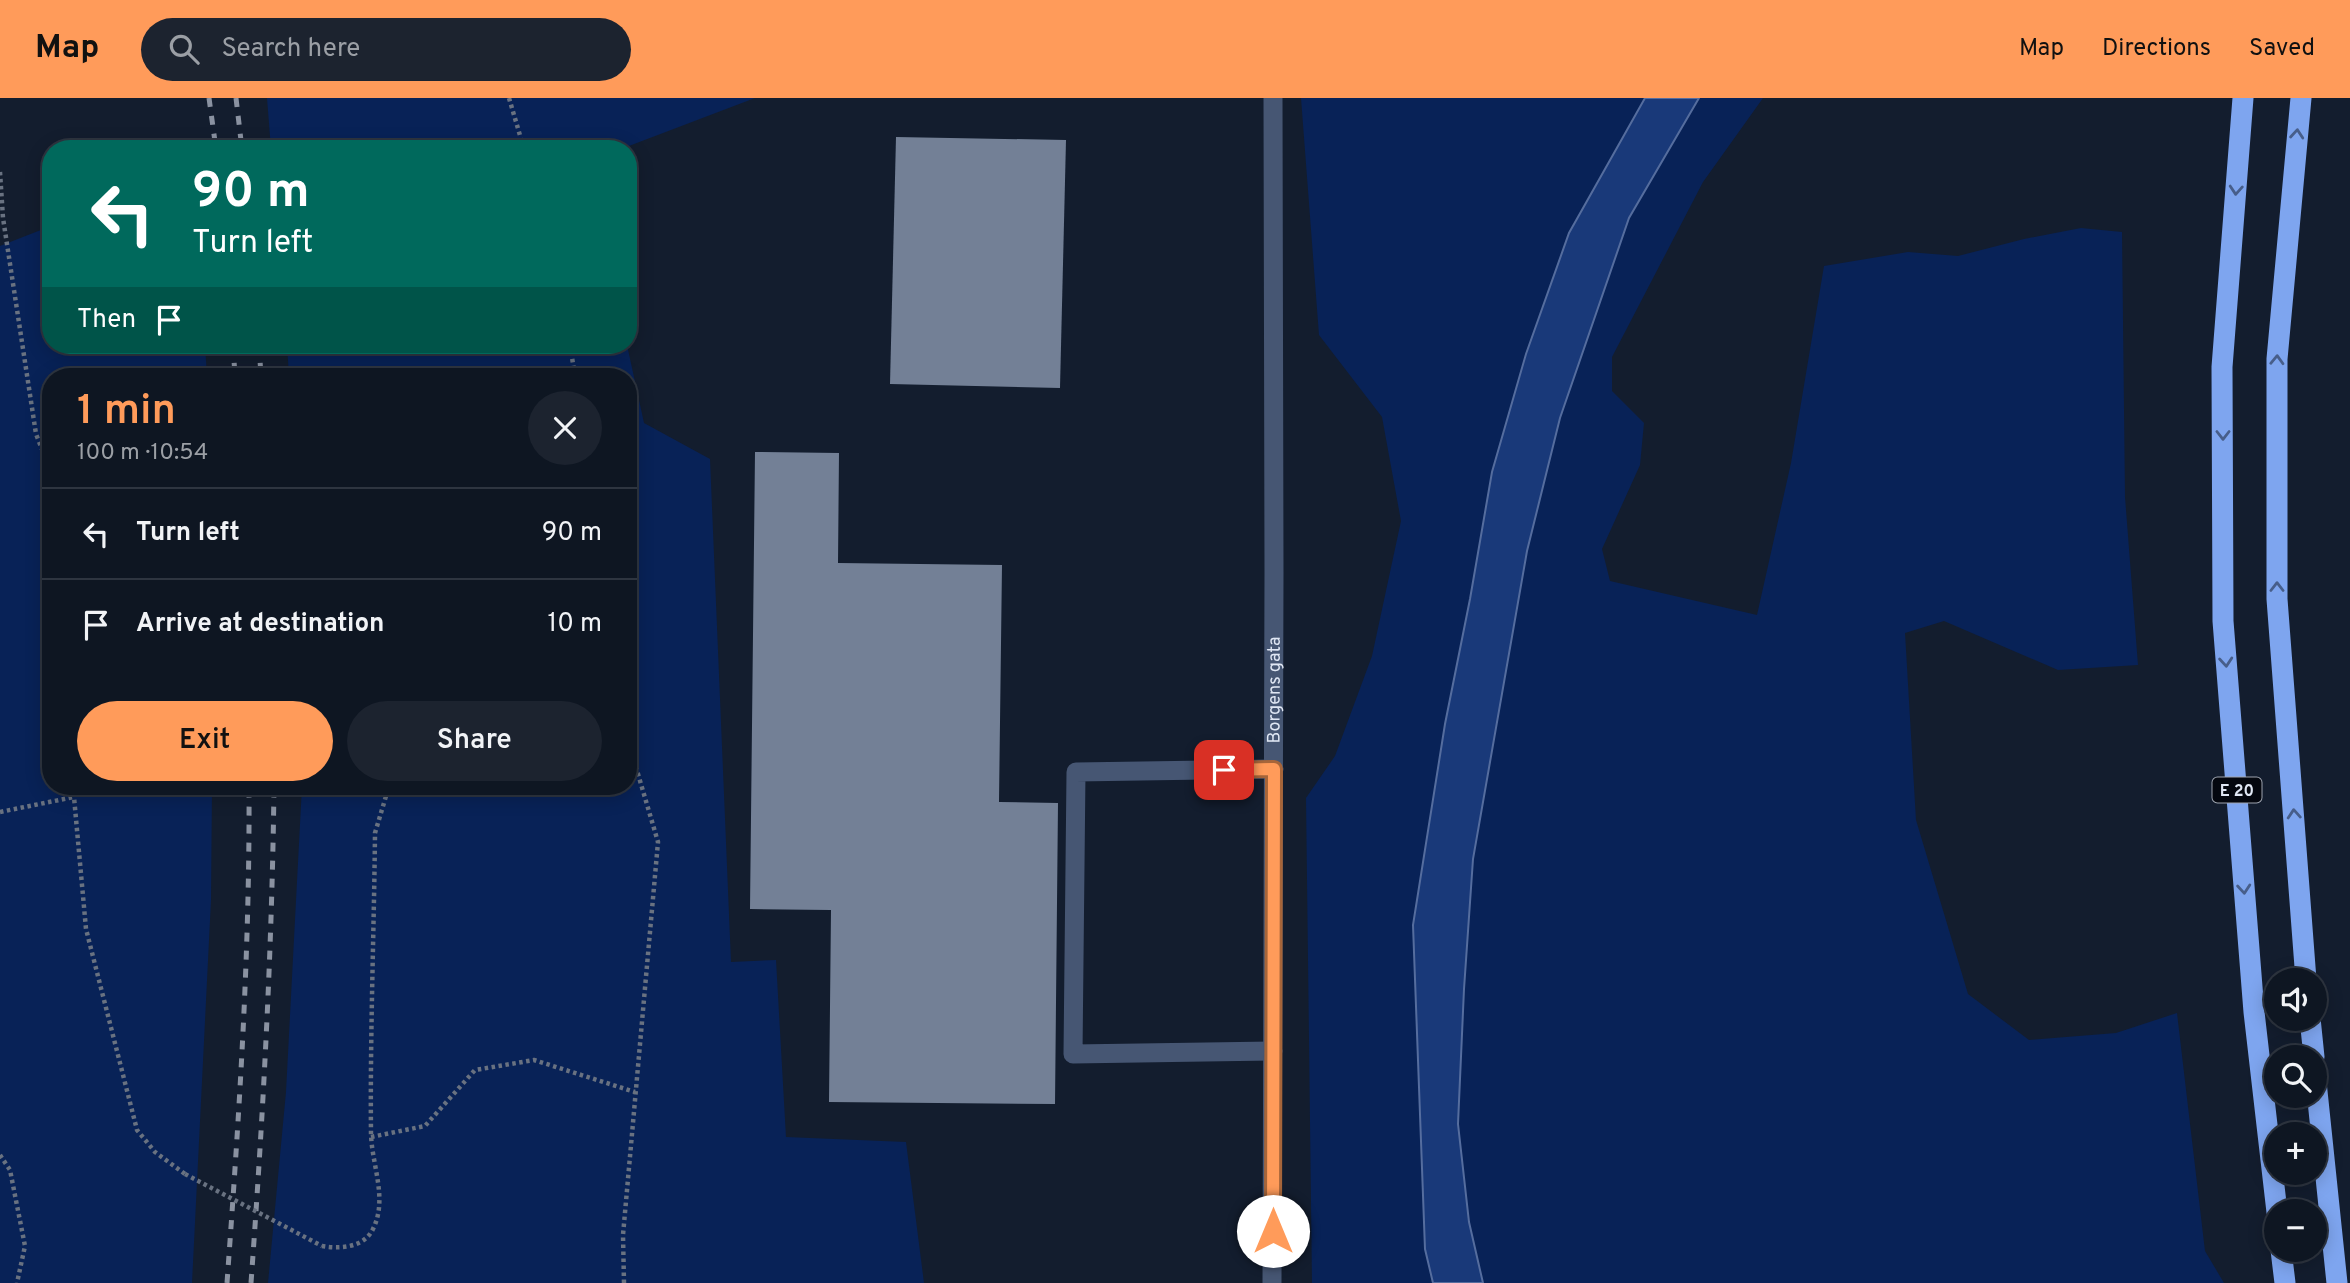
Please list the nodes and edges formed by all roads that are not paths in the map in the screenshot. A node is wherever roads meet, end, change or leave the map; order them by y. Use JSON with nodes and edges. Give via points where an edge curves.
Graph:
{"nodes":[{"id":1,"x":1273,"y":98,"type":"edge"},
{"id":2,"x":2244,"y":98,"type":"edge"},
{"id":3,"x":2301,"y":98,"type":"edge"},
{"id":4,"x":1274,"y":769,"type":"junction"},
{"id":5,"x":2305,"y":968,"type":"edge"},
{"id":6,"x":1273,"y":1051,"type":"junction"},
{"id":7,"x":2319,"y":1108,"type":"edge"},
{"id":8,"x":2276,"y":1199,"type":"edge"},
{"id":9,"x":2282,"y":1262,"type":"edge"},
{"id":10,"x":1272,"y":1283,"type":"edge"},
{"id":11,"x":2285,"y":1283,"type":"edge"},
{"id":12,"x":2337,"y":1283,"type":"edge"}],
"edges":[{"from":1,"to":4,"type":"street","name":"Borgens gata"},
{"from":2,"to":8,"type":"highway","number":"E 20","one_way":true,"via":[[2222,367],[2223,621],[2254,1012]]},
{"from":5,"to":3,"type":"highway","one_way":true,"via":[[2277,599],[2277,359]]},
{"from":4,"to":6,"type":"street","name":"Borgens gata"},
{"from":4,"to":6,"type":"street","via":[[1076,772],[1073,1054]]},
{"from":6,"to":10,"type":"street","name":"Borgens gata"},
{"from":7,"to":12,"type":"highway"},
{"from":9,"to":11,"type":"highway"}]}
